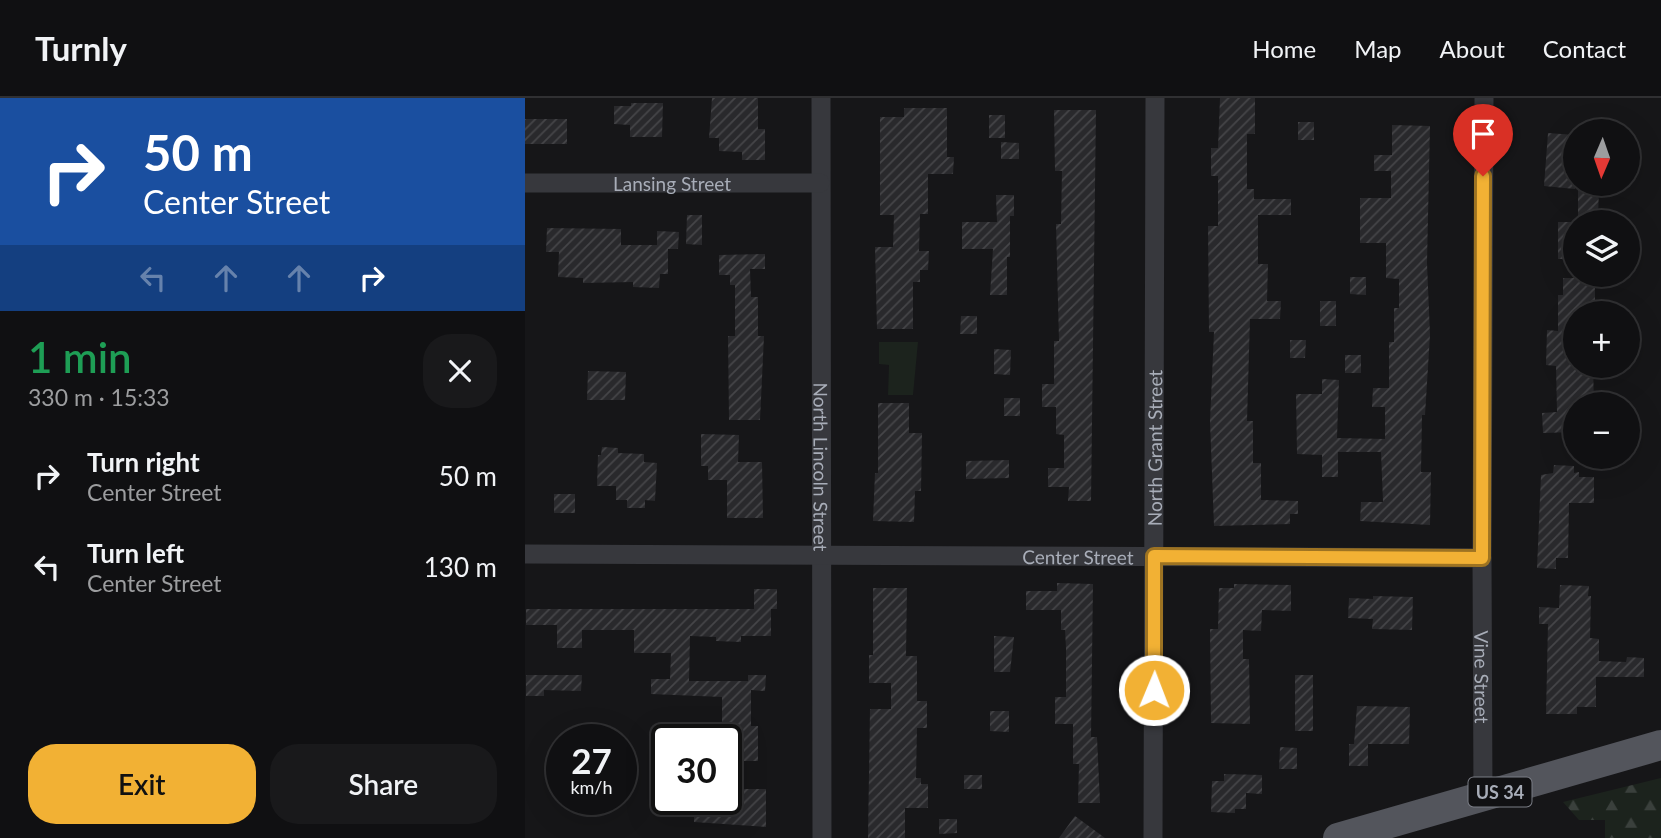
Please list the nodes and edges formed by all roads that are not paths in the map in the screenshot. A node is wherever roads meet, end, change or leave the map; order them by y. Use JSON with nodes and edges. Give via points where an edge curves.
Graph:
{"nodes":[{"id":1,"x":821,"y":98,"type":"edge"},
{"id":2,"x":1155,"y":98,"type":"edge"},
{"id":3,"x":1483,"y":98,"type":"edge"},
{"id":4,"x":525,"y":183,"type":"edge"},
{"id":5,"x":820,"y":183,"type":"junction"},
{"id":6,"x":525,"y":554,"type":"edge"},
{"id":7,"x":823,"y":555,"type":"junction"},
{"id":8,"x":1154,"y":556,"type":"junction"},
{"id":9,"x":1482,"y":558,"type":"junction"},
{"id":10,"x":1661,"y":745,"type":"edge"},
{"id":11,"x":1483,"y":797,"type":"junction"},
{"id":12,"x":822,"y":838,"type":"edge"},
{"id":13,"x":1153,"y":838,"type":"edge"},
{"id":14,"x":1338,"y":838,"type":"edge"}],
"edges":[{"from":1,"to":5,"type":"street","name":"North Lincoln Street"},
{"from":2,"to":8,"type":"street","name":"North Grant Street"},
{"from":3,"to":9,"type":"street"},
{"from":4,"to":5,"type":"street","name":"Lansing Street"},
{"from":5,"to":7,"type":"street","name":"North Lincoln Street"},
{"from":6,"to":7,"type":"street","name":"Center Street"},
{"from":7,"to":8,"type":"street","name":"Center Street"},
{"from":7,"to":12,"type":"street","name":"North Lincoln Street"},
{"from":8,"to":9,"type":"street","name":"Center Street"},
{"from":8,"to":13,"type":"street","name":"North Grant Street"},
{"from":9,"to":11,"type":"street","name":"Vine Street"},
{"from":10,"to":11,"type":"main road","number":"US 34"},
{"from":11,"to":14,"type":"main road","number":"US 34"}]}
